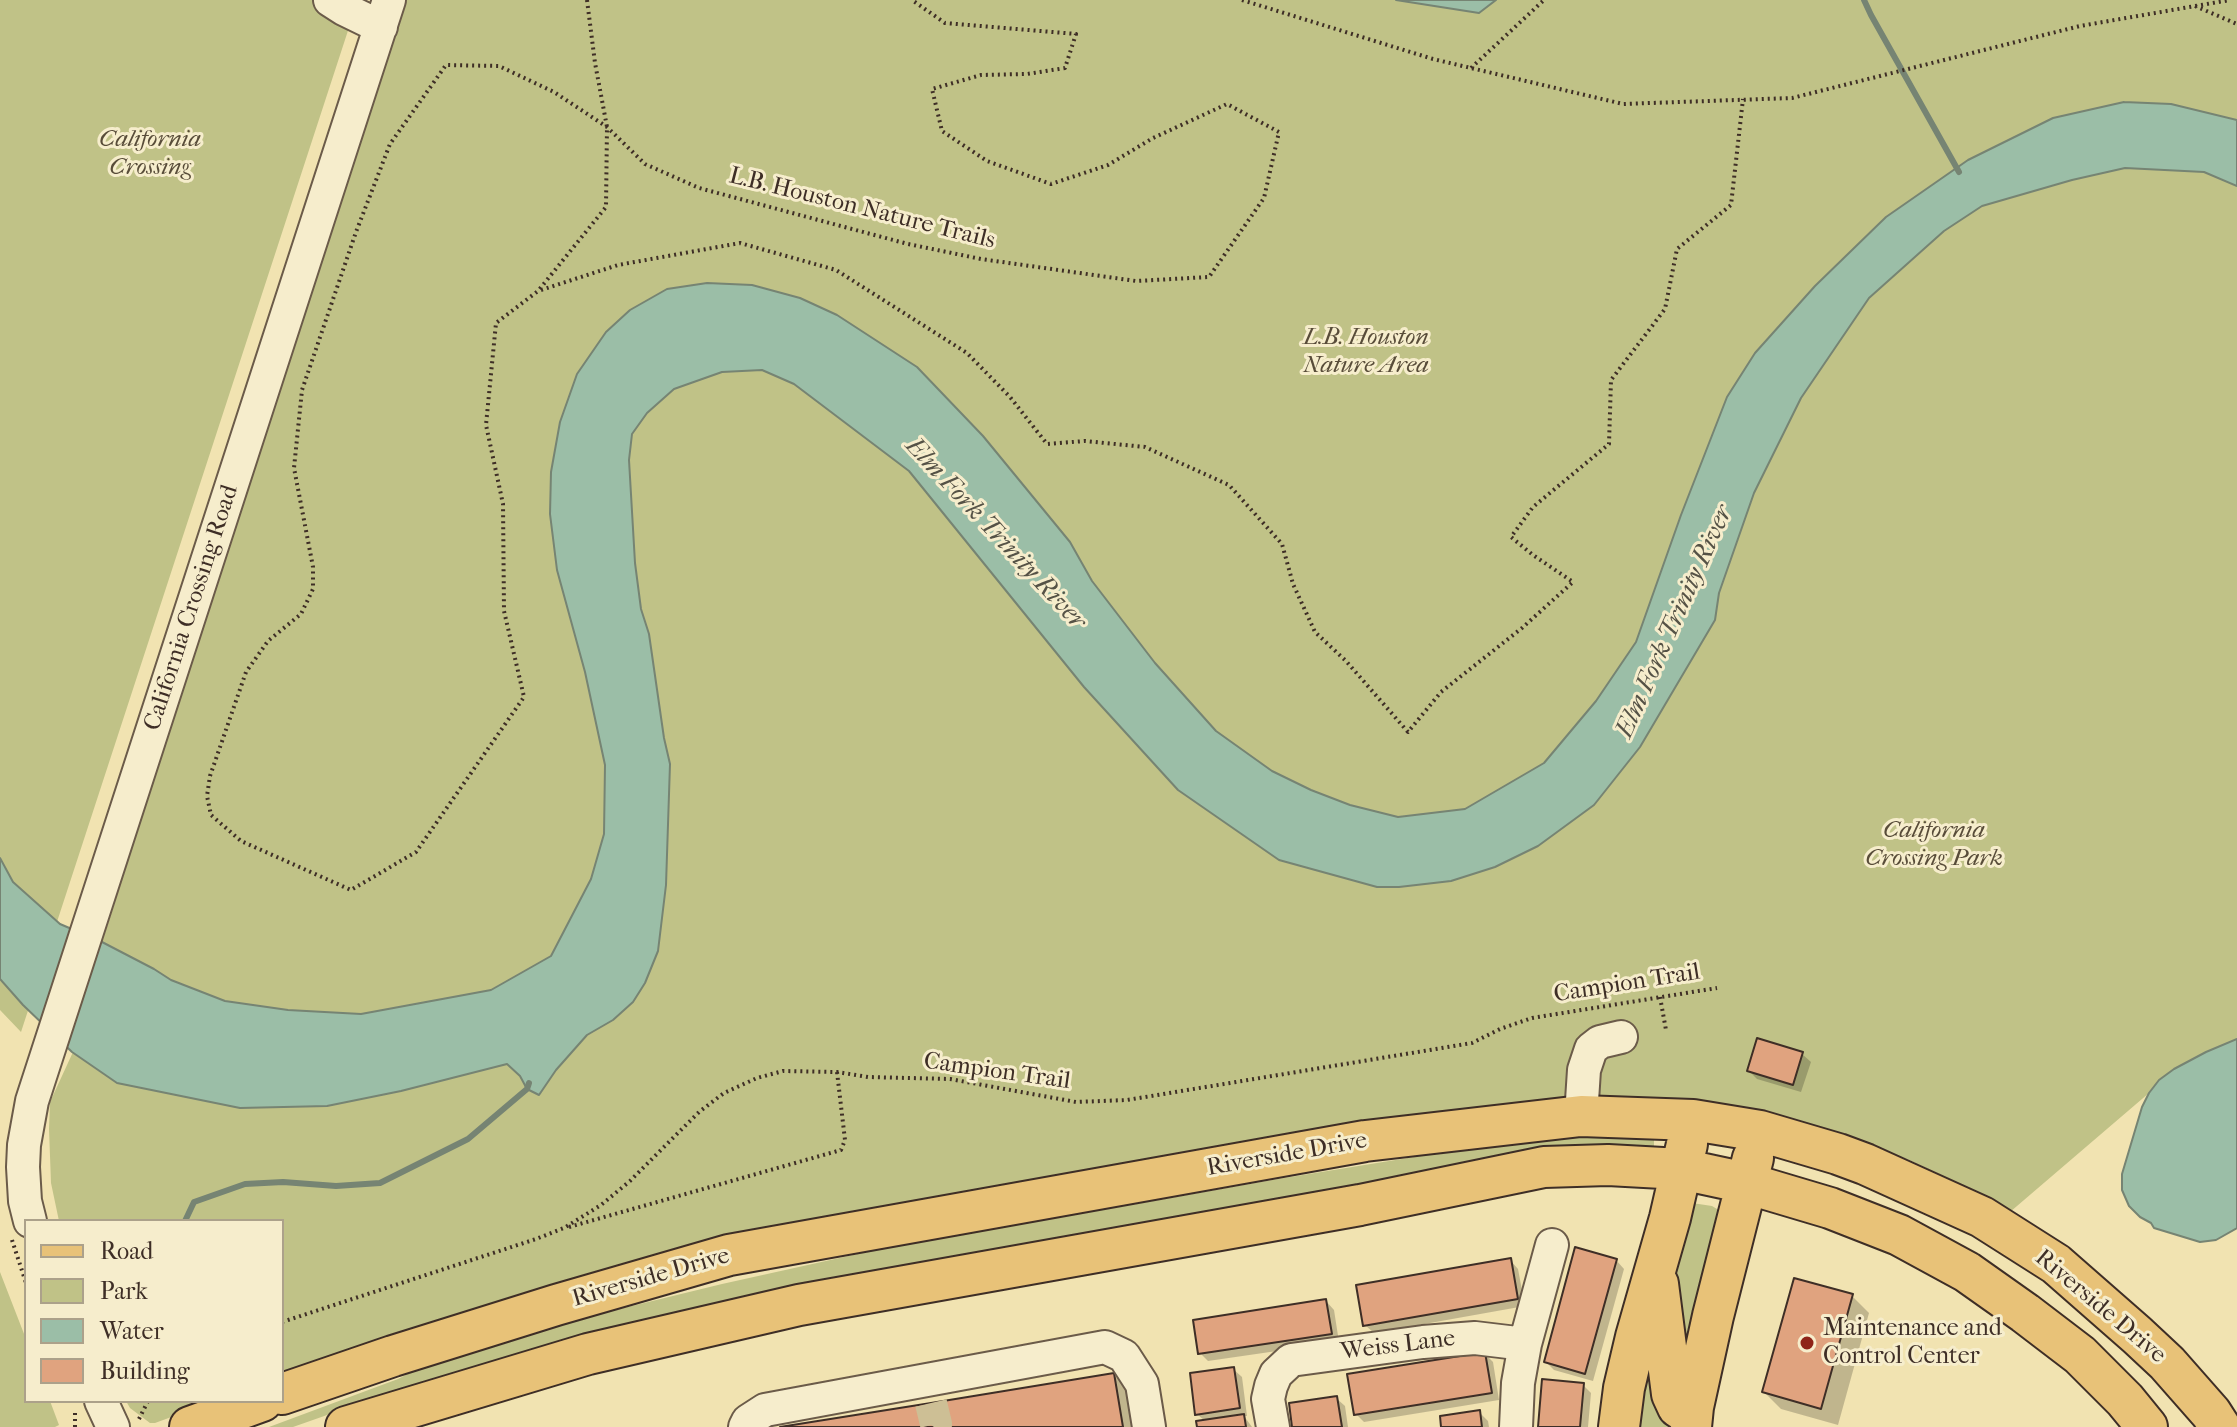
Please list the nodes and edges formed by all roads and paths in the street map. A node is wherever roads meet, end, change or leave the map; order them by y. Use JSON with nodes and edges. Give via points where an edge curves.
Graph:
{"nodes":[{"id":1,"x":330,"y":0,"type":"edge"},
{"id":2,"x":587,"y":0,"type":"edge"},
{"id":3,"x":912,"y":0,"type":"edge"},
{"id":4,"x":1242,"y":0,"type":"edge"},
{"id":5,"x":1544,"y":0,"type":"edge"},
{"id":6,"x":2230,"y":0,"type":"edge"},
{"id":7,"x":2194,"y":6,"type":"junction"},
{"id":8,"x":385,"y":13,"type":"edge"},
{"id":9,"x":2237,"y":24,"type":"edge"},
{"id":10,"x":1471,"y":68,"type":"junction"},
{"id":11,"x":1743,"y":99,"type":"junction"},
{"id":12,"x":607,"y":127,"type":"junction"},
{"id":13,"x":538,"y":291,"type":"junction"},
{"id":14,"x":1717,"y":988,"type":"dead end"},
{"id":15,"x":1660,"y":997,"type":"junction"},
{"id":16,"x":1666,"y":1030,"type":"dead end"},
{"id":17,"x":1621,"y":1037,"type":"dead end"},
{"id":18,"x":837,"y":1072,"type":"junction"},
{"id":19,"x":1581,"y":1116,"type":"junction"},
{"id":20,"x":1693,"y":1120,"type":"junction"},
{"id":21,"x":1760,"y":1131,"type":"junction"},
{"id":22,"x":12,"y":1166,"type":"edge"},
{"id":23,"x":1681,"y":1169,"type":"junction"},
{"id":24,"x":1746,"y":1183,"type":"junction"},
{"id":25,"x":21,"y":1218,"type":"edge"},
{"id":26,"x":564,"y":1228,"type":"junction"},
{"id":27,"x":1552,"y":1245,"type":"dead end"},
{"id":28,"x":24,"y":1257,"type":"edge"},
{"id":29,"x":1656,"y":1268,"type":"junction"},
{"id":30,"x":284,"y":1321,"type":"edge"},
{"id":31,"x":1525,"y":1344,"type":"junction"},
{"id":32,"x":284,"y":1393,"type":"edge"},
{"id":33,"x":73,"y":1403,"type":"edge"},
{"id":34,"x":103,"y":1403,"type":"edge"},
{"id":35,"x":146,"y":1403,"type":"edge"},
{"id":36,"x":256,"y":1403,"type":"edge"},
{"id":37,"x":126,"y":1423,"type":"edge"},
{"id":38,"x":1698,"y":1423,"type":"edge"},
{"id":39,"x":75,"y":1427,"type":"edge"},
{"id":40,"x":190,"y":1427,"type":"edge"},
{"id":41,"x":346,"y":1427,"type":"edge"},
{"id":42,"x":745,"y":1427,"type":"edge"},
{"id":43,"x":1149,"y":1427,"type":"edge"},
{"id":44,"x":1273,"y":1427,"type":"edge"},
{"id":45,"x":1516,"y":1427,"type":"edge"},
{"id":46,"x":1619,"y":1427,"type":"edge"},
{"id":47,"x":2147,"y":1427,"type":"edge"},
{"id":48,"x":2220,"y":1427,"type":"edge"}],
"edges":[{"from":1,"to":8,"type":"street","via":[[344,9]]},
{"from":2,"to":12,"type":"path","name":"L.B. Houston Nature Trails"},
{"from":3,"to":12,"type":"path","name":"L.B. Houston Nature Trails","via":[[945,23],[1076,34],[1065,68],[981,75],[932,89],[942,131],[987,161],[1051,184],[1108,165],[1227,104],[1279,132],[1264,198],[1209,277],[1136,281],[908,244],[699,188],[645,164]]},
{"from":4,"to":10,"type":"path"},
{"from":5,"to":10,"type":"path"},
{"from":6,"to":7,"type":"path"},
{"from":7,"to":9,"type":"path"},
{"from":7,"to":11,"type":"path","via":[[2080,26],[1792,98]]},
{"from":8,"to":22,"type":"street","name":"California Crossing Road","via":[[42,1069],[24,1145]]},
{"from":10,"to":11,"type":"path","via":[[1623,104]]},
{"from":11,"to":13,"type":"path","name":"L.B. Houston Nature Trails","via":[[1731,205],[1677,249],[1665,309],[1611,380],[1609,444],[1533,507],[1511,537],[1573,582],[1441,692],[1408,732],[1315,632],[1282,544],[1229,485],[1145,447],[1085,441],[1047,444],[967,353],[836,270],[740,243],[618,265]]},
{"from":12,"to":13,"type":"path","name":"L.B. Houston Nature Trails","via":[[606,207]]},
{"from":12,"to":13,"type":"path","name":"L.B. Houston Nature Trails","via":[[554,92],[499,66],[446,65],[390,144],[302,390],[294,468],[313,589],[301,614],[268,641],[246,672],[207,796],[211,815],[241,841],[351,890],[416,852],[524,697],[504,611],[503,504],[486,425],[496,323]]},
{"from":14,"to":15,"type":"path","name":"Campion Trail"},
{"from":15,"to":16,"type":"path"},
{"from":15,"to":18,"type":"path","name":"Campion Trail","via":[[1532,1018],[1472,1043],[1127,1100],[1076,1102],[950,1079]]},
{"from":17,"to":19,"type":"street","via":[[1591,1049]]},
{"from":18,"to":26,"type":"path","name":"Campion Trail","via":[[783,1071],[724,1093],[630,1181]]},
{"from":18,"to":26,"type":"path","via":[[845,1140],[841,1150]]},
{"from":19,"to":20,"type":"main road","name":"Riverside Drive"},
{"from":19,"to":32,"type":"main road","name":"Riverside Drive","via":[[1365,1141],[729,1255]]},
{"from":20,"to":21,"type":"main road","name":"Riverside Drive"},
{"from":20,"to":23,"type":"main road"},
{"from":21,"to":24,"type":"main road"},
{"from":21,"to":48,"type":"main road","name":"Riverside Drive","via":[[1865,1164],[1982,1217],[2056,1264],[2167,1363]]},
{"from":22,"to":25,"type":"street","name":"California Crossing Road"},
{"from":23,"to":24,"type":"main road","name":"Riverside Drive"},
{"from":23,"to":29,"type":"main road"},
{"from":23,"to":41,"type":"main road","name":"Riverside Drive","via":[[1544,1167],[799,1305],[588,1354]]},
{"from":24,"to":38,"type":"main road","via":[[1713,1316]]},
{"from":24,"to":47,"type":"main road","name":"Riverside Drive","via":[[1899,1235],[1967,1272],[2080,1355]]},
{"from":25,"to":28,"type":"path"},
{"from":26,"to":30,"type":"path","name":"Campion Trail"},
{"from":27,"to":31,"type":"street"},
{"from":29,"to":38,"type":"main road","via":[[1672,1394],[1678,1407]]},
{"from":29,"to":46,"type":"main road"},
{"from":31,"to":44,"type":"street","name":"Weiss Lane","via":[[1475,1338],[1291,1360],[1271,1386]]},
{"from":31,"to":45,"type":"street"},
{"from":33,"to":39,"type":"path"},
{"from":34,"to":37,"type":"street"},
{"from":35,"to":37,"type":"path"},
{"from":36,"to":40,"type":"main road"},
{"from":42,"to":43,"type":"street","via":[[765,1410],[928,1392],[1105,1347],[1124,1356],[1142,1384]]}]}
